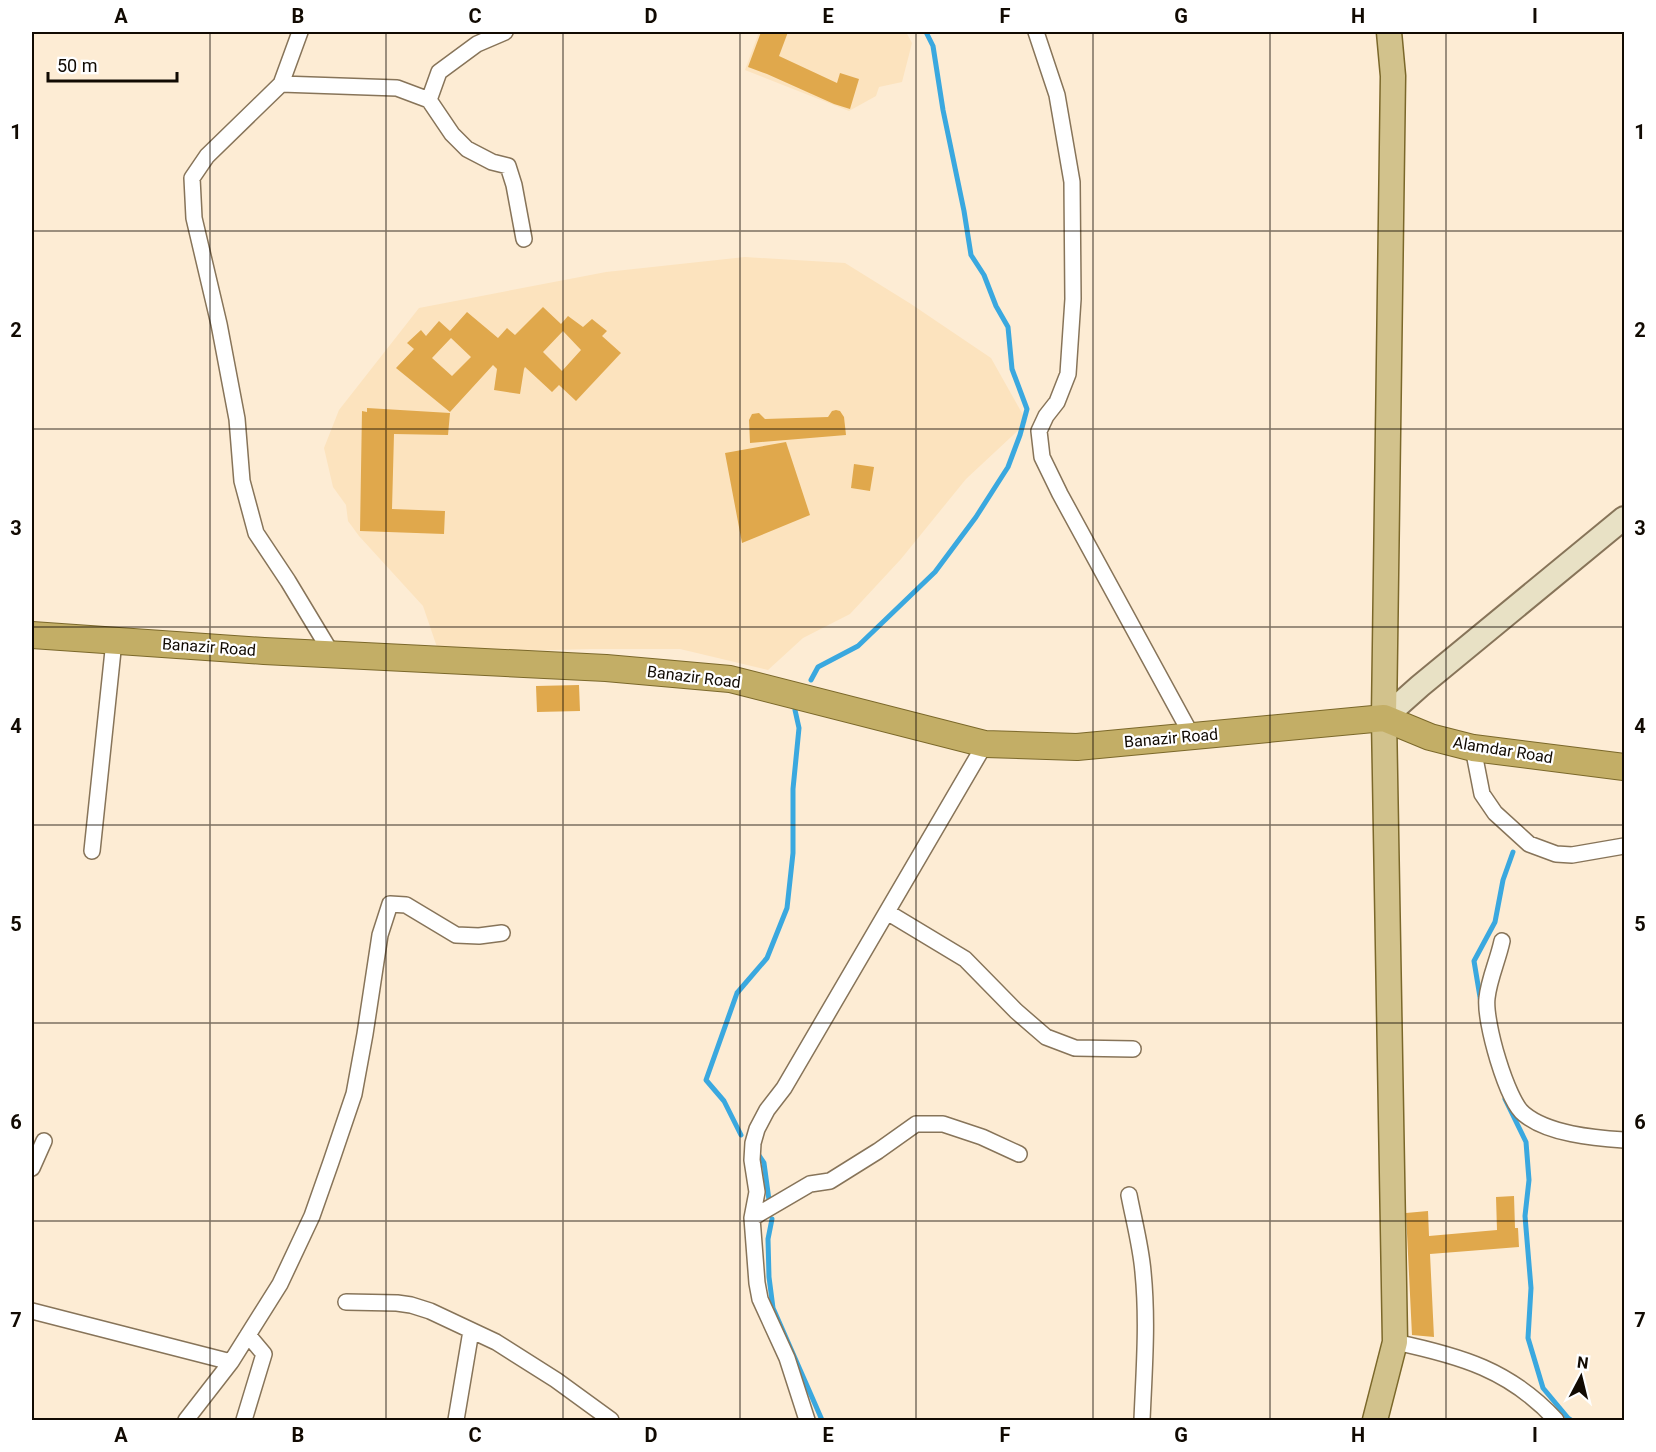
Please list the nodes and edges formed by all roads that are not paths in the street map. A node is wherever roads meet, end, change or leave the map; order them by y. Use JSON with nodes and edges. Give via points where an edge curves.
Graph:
{"nodes":[{"id":1,"x":300,"y":32,"type":"edge"},
{"id":2,"x":505,"y":32,"type":"edge"},
{"id":3,"x":1036,"y":32,"type":"edge"},
{"id":4,"x":1389,"y":32,"type":"edge"},
{"id":5,"x":281,"y":84,"type":"junction"},
{"id":6,"x":429,"y":100,"type":"junction"},
{"id":7,"x":524,"y":239,"type":"dead end"},
{"id":8,"x":1624,"y":518,"type":"edge"},
{"id":9,"x":32,"y":635,"type":"edge"},
{"id":10,"x":114,"y":641,"type":"junction"},
{"id":11,"x":332,"y":654,"type":"junction"},
{"id":12,"x":1384,"y":718,"type":"junction"},
{"id":13,"x":1192,"y":736,"type":"junction"},
{"id":14,"x":985,"y":744,"type":"junction"},
{"id":15,"x":1473,"y":747,"type":"junction"},
{"id":16,"x":1624,"y":767,"type":"edge"},
{"id":17,"x":1624,"y":846,"type":"edge"},
{"id":18,"x":92,"y":851,"type":"dead end"},
{"id":19,"x":887,"y":912,"type":"junction"},
{"id":20,"x":502,"y":933,"type":"dead end"},
{"id":21,"x":1502,"y":941,"type":"dead end"},
{"id":22,"x":1133,"y":1049,"type":"dead end"},
{"id":23,"x":1624,"y":1140,"type":"edge"},
{"id":24,"x":44,"y":1141,"type":"dead end"},
{"id":25,"x":1018,"y":1154,"type":"dead end"},
{"id":26,"x":32,"y":1168,"type":"edge"},
{"id":27,"x":1129,"y":1195,"type":"dead end"},
{"id":28,"x":752,"y":1218,"type":"junction"},
{"id":29,"x":346,"y":1302,"type":"dead end"},
{"id":30,"x":32,"y":1311,"type":"edge"},
{"id":31,"x":471,"y":1331,"type":"junction"},
{"id":32,"x":248,"y":1335,"type":"junction"},
{"id":33,"x":1395,"y":1342,"type":"junction"},
{"id":34,"x":231,"y":1362,"type":"junction"},
{"id":35,"x":186,"y":1420,"type":"edge"},
{"id":36,"x":244,"y":1420,"type":"edge"},
{"id":37,"x":456,"y":1420,"type":"edge"},
{"id":38,"x":611,"y":1420,"type":"edge"},
{"id":39,"x":807,"y":1420,"type":"edge"},
{"id":40,"x":1142,"y":1420,"type":"edge"},
{"id":41,"x":1375,"y":1420,"type":"edge"},
{"id":42,"x":1556,"y":1420,"type":"edge"}],
"edges":[{"from":1,"to":5,"type":"street"},
{"from":2,"to":6,"type":"street","via":[[477,44],[439,72]]},
{"from":3,"to":13,"type":"street","via":[[1057,95],[1072,182],[1073,299],[1068,374],[1039,431],[1042,458]]},
{"from":4,"to":12,"type":"main road","via":[[1393,76]]},
{"from":5,"to":6,"type":"street","via":[[397,88]]},
{"from":5,"to":11,"type":"street","via":[[207,156],[192,178],[194,218],[219,324],[237,419],[242,481],[256,532]]},
{"from":6,"to":7,"type":"street","via":[[467,149],[508,166]]},
{"from":8,"to":12,"type":"main road"},
{"from":9,"to":10,"type":"highway","name":"Banazir Road"},
{"from":10,"to":11,"type":"highway","name":"Banazir Road"},
{"from":10,"to":18,"type":"street"},
{"from":11,"to":14,"type":"highway","name":"Banazir Road","via":[[606,668],[730,679]]},
{"from":12,"to":13,"type":"highway","name":"Banazir Road"},
{"from":12,"to":15,"type":"highway","name":"Alamdar Road","via":[[1430,737]]},
{"from":12,"to":33,"type":"main road"},
{"from":13,"to":14,"type":"highway","name":"Banazir Road","via":[[1077,747]]},
{"from":14,"to":19,"type":"street"},
{"from":15,"to":16,"type":"highway","name":"Alamdar Road"},
{"from":15,"to":17,"type":"street","via":[[1482,794],[1495,813],[1529,844],[1572,855]]},
{"from":19,"to":22,"type":"street","via":[[965,959],[1046,1037],[1075,1048]]},
{"from":19,"to":28,"type":"street","via":[[757,1129],[752,1160],[757,1192]]},
{"from":20,"to":32,"type":"street","via":[[456,935],[406,905],[390,904],[380,935],[354,1094],[332,1162],[280,1284]]},
{"from":21,"to":23,"type":"street","via":[[1486,1010],[1499,1064],[1522,1113],[1554,1129]]},
{"from":24,"to":26,"type":"street"},
{"from":25,"to":28,"type":"street","via":[[943,1124],[916,1124],[830,1181],[810,1184]]},
{"from":27,"to":40,"type":"street","via":[[1145,1289]]},
{"from":28,"to":39,"type":"street","via":[[760,1299],[787,1358]]},
{"from":29,"to":31,"type":"street","via":[[411,1305]]},
{"from":30,"to":34,"type":"street"},
{"from":31,"to":37,"type":"street"},
{"from":31,"to":38,"type":"street","via":[[556,1380]]},
{"from":32,"to":34,"type":"street"},
{"from":32,"to":36,"type":"street","via":[[264,1354]]},
{"from":33,"to":41,"type":"main road"},
{"from":33,"to":42,"type":"street","via":[[1437,1350],[1503,1376]]},
{"from":34,"to":35,"type":"street"}]}
